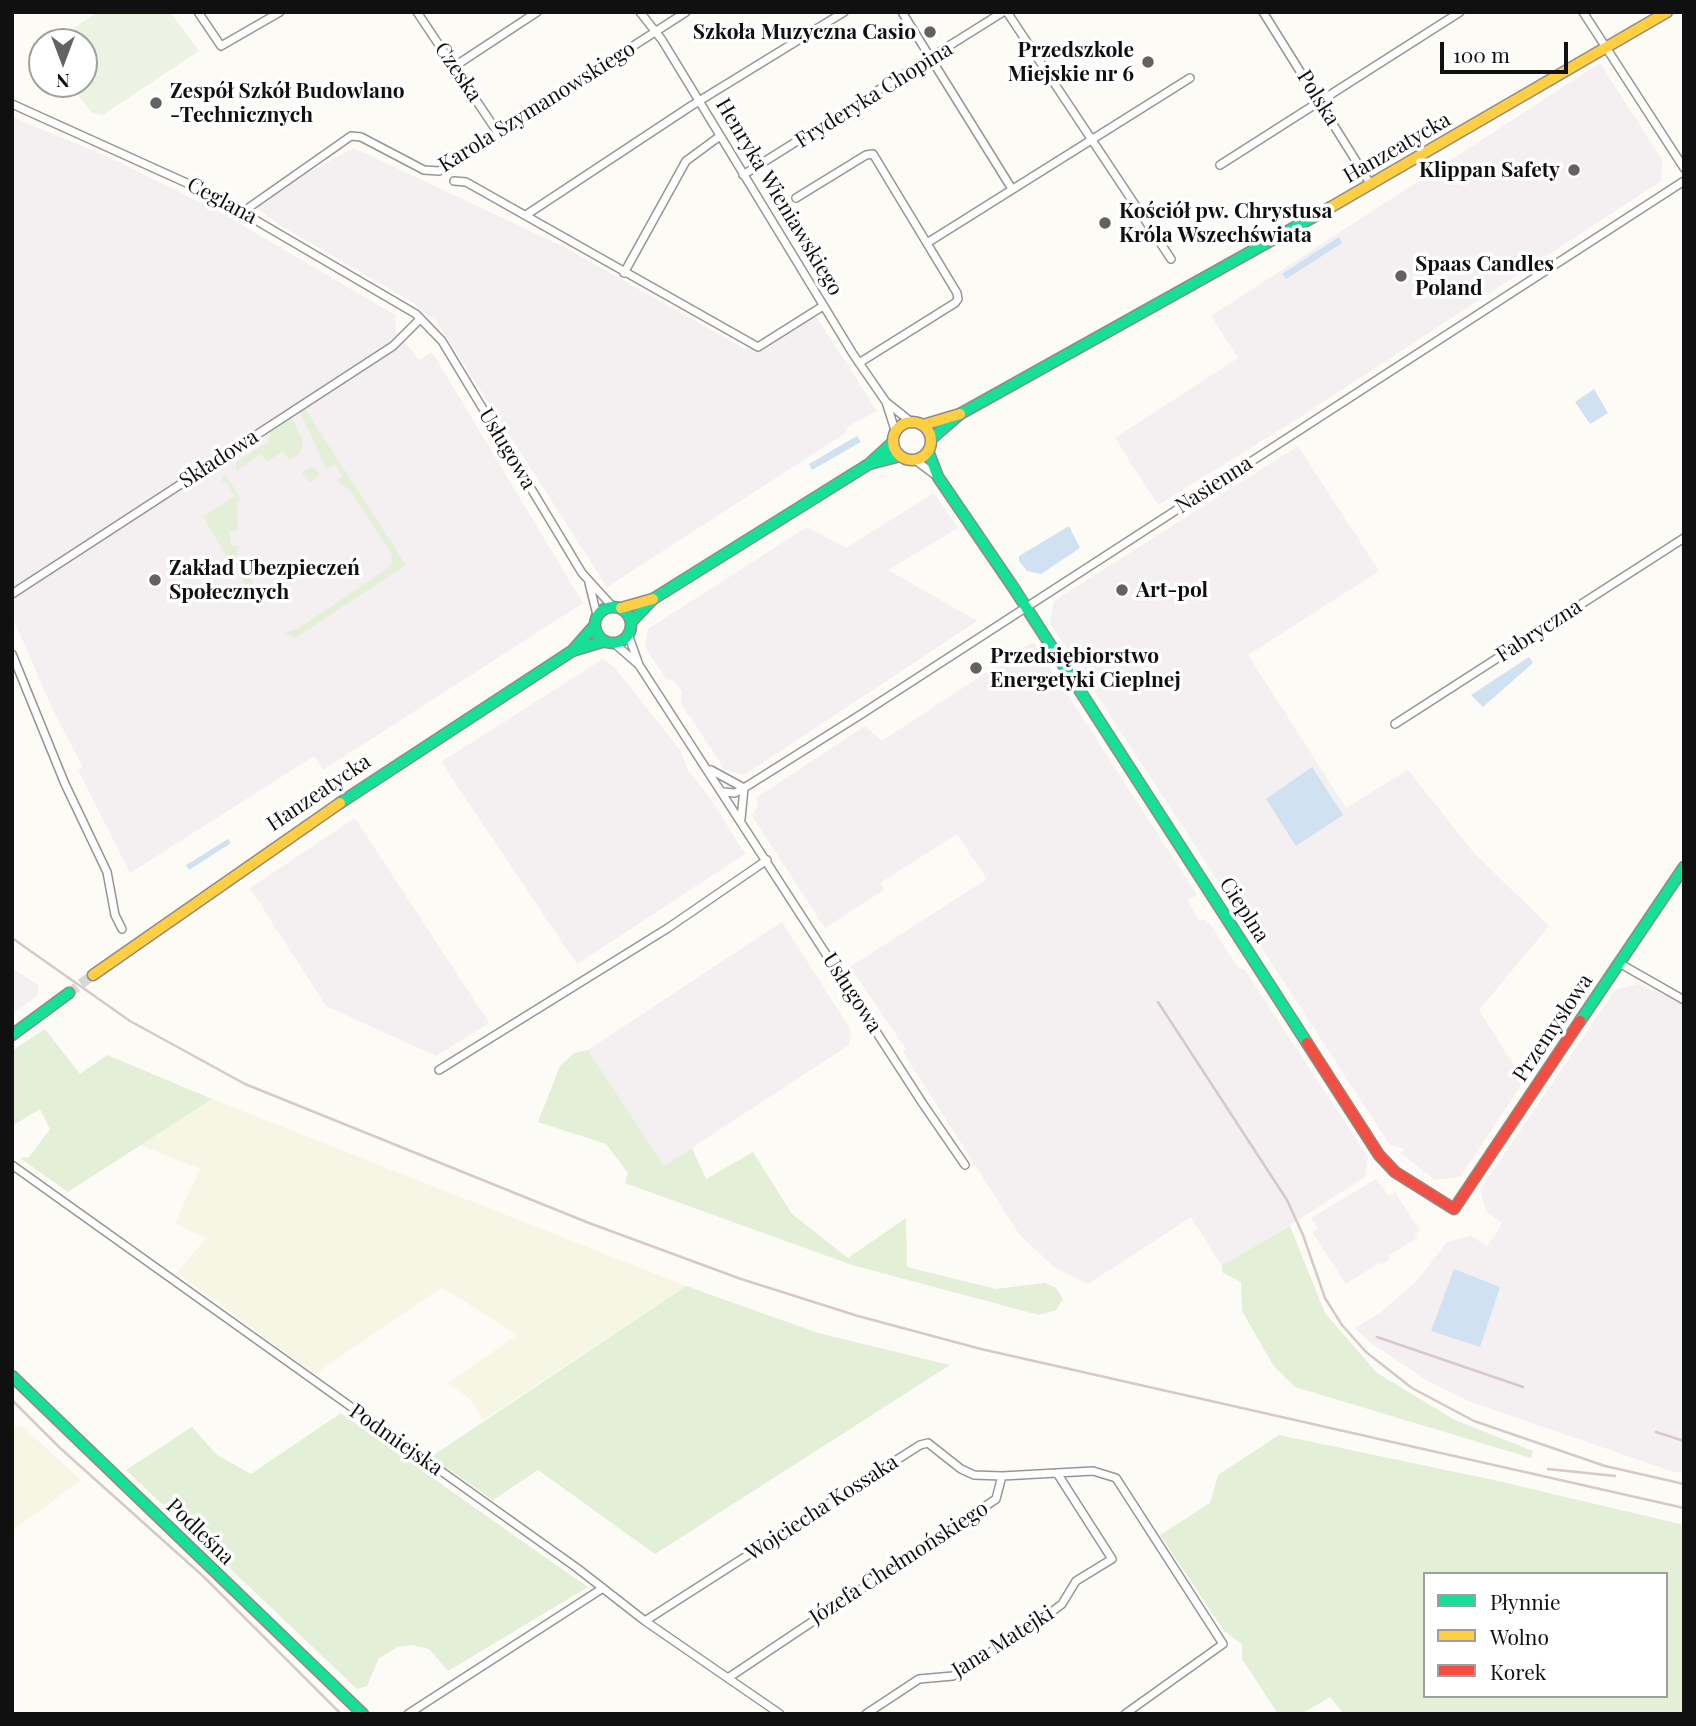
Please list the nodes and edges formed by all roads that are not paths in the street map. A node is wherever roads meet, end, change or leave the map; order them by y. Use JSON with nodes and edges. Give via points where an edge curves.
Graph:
{"nodes":[{"id":1,"x":198,"y":12,"type":"edge"},
{"id":2,"x":279,"y":12,"type":"edge"},
{"id":3,"x":417,"y":12,"type":"edge"},
{"id":4,"x":537,"y":12,"type":"edge"},
{"id":5,"x":640,"y":12,"type":"edge"},
{"id":6,"x":686,"y":12,"type":"edge"},
{"id":7,"x":844,"y":12,"type":"edge"},
{"id":8,"x":902,"y":12,"type":"edge"},
{"id":9,"x":1005,"y":12,"type":"edge"},
{"id":10,"x":1263,"y":12,"type":"edge"},
{"id":11,"x":1460,"y":12,"type":"edge"},
{"id":12,"x":1583,"y":12,"type":"edge"},
{"id":13,"x":1667,"y":12,"type":"edge"},
{"id":14,"x":655,"y":32,"type":"junction"},
{"id":15,"x":1606,"y":48,"type":"junction"},
{"id":16,"x":931,"y":60,"type":"junction"},
{"id":17,"x":454,"y":65,"type":"junction"},
{"id":18,"x":1190,"y":78,"type":"dead end"},
{"id":19,"x":699,"y":102,"type":"junction"},
{"id":20,"x":1321,"y":102,"type":"junction"},
{"id":21,"x":12,"y":104,"type":"edge"},
{"id":22,"x":498,"y":133,"type":"junction"},
{"id":23,"x":720,"y":136,"type":"junction"},
{"id":24,"x":1091,"y":141,"type":"junction"},
{"id":25,"x":1220,"y":165,"type":"dead end"},
{"id":26,"x":1684,"y":168,"type":"edge"},
{"id":27,"x":743,"y":175,"type":"junction"},
{"id":28,"x":454,"y":181,"type":"dead end"},
{"id":29,"x":1684,"y":181,"type":"edge"},
{"id":30,"x":1371,"y":185,"type":"junction"},
{"id":31,"x":1012,"y":189,"type":"junction"},
{"id":32,"x":796,"y":198,"type":"dead end"},
{"id":33,"x":244,"y":211,"type":"junction"},
{"id":34,"x":526,"y":215,"type":"junction"},
{"id":35,"x":927,"y":243,"type":"junction"},
{"id":36,"x":1171,"y":258,"type":"dead end"},
{"id":37,"x":624,"y":273,"type":"junction"},
{"id":38,"x":823,"y":306,"type":"junction"},
{"id":39,"x":420,"y":318,"type":"junction"},
{"id":40,"x":859,"y":363,"type":"junction"},
{"id":41,"x":886,"y":402,"type":"junction"},
{"id":42,"x":960,"y":414,"type":"junction"},
{"id":43,"x":910,"y":421,"type":"junction"},
{"id":44,"x":923,"y":425,"type":"junction"},
{"id":45,"x":895,"y":430,"type":"junction"},
{"id":46,"x":931,"y":439,"type":"junction"},
{"id":47,"x":892,"y":443,"type":"junction"},
{"id":48,"x":928,"y":451,"type":"junction"},
{"id":49,"x":900,"y":456,"type":"junction"},
{"id":50,"x":915,"y":460,"type":"junction"},
{"id":51,"x":869,"y":464,"type":"junction"},
{"id":52,"x":937,"y":478,"type":"junction"},
{"id":53,"x":1684,"y":538,"type":"edge"},
{"id":54,"x":589,"y":583,"type":"junction"},
{"id":55,"x":12,"y":594,"type":"edge"},
{"id":56,"x":653,"y":599,"type":"junction"},
{"id":57,"x":617,"y":607,"type":"junction"},
{"id":58,"x":1027,"y":607,"type":"junction"},
{"id":59,"x":597,"y":615,"type":"junction"},
{"id":60,"x":631,"y":622,"type":"junction"},
{"id":61,"x":594,"y":626,"type":"junction"},
{"id":62,"x":628,"y":635,"type":"junction"},
{"id":63,"x":610,"y":642,"type":"junction"},
{"id":64,"x":572,"y":651,"type":"junction"},
{"id":65,"x":12,"y":654,"type":"edge"},
{"id":66,"x":639,"y":665,"type":"junction"},
{"id":67,"x":1395,"y":724,"type":"dead end"},
{"id":68,"x":707,"y":766,"type":"junction"},
{"id":69,"x":744,"y":788,"type":"junction"},
{"id":70,"x":723,"y":792,"type":"junction"},
{"id":71,"x":741,"y":820,"type":"junction"},
{"id":72,"x":767,"y":860,"type":"junction"},
{"id":73,"x":1684,"y":867,"type":"edge"},
{"id":74,"x":122,"y":929,"type":"dead end"},
{"id":75,"x":1619,"y":963,"type":"junction"},
{"id":76,"x":93,"y":975,"type":"tunnel mouth"},
{"id":77,"x":69,"y":993,"type":"tunnel mouth"},
{"id":78,"x":1684,"y":1000,"type":"edge"},
{"id":79,"x":12,"y":1035,"type":"edge"},
{"id":80,"x":439,"y":1070,"type":"dead end"},
{"id":81,"x":965,"y":1164,"type":"dead end"},
{"id":82,"x":12,"y":1165,"type":"edge"},
{"id":83,"x":1454,"y":1209,"type":"joint"},
{"id":84,"x":12,"y":1376,"type":"edge"},
{"id":85,"x":1057,"y":1473,"type":"junction"},
{"id":86,"x":1002,"y":1476,"type":"junction"},
{"id":87,"x":603,"y":1588,"type":"junction"},
{"id":88,"x":645,"y":1621,"type":"junction"},
{"id":89,"x":729,"y":1678,"type":"junction"},
{"id":90,"x":363,"y":1714,"type":"edge"},
{"id":91,"x":408,"y":1714,"type":"edge"},
{"id":92,"x":780,"y":1714,"type":"edge"},
{"id":93,"x":866,"y":1714,"type":"edge"},
{"id":94,"x":1125,"y":1714,"type":"edge"}],
"edges":[{"from":1,"to":2,"type":"street","via":[[221,46]]},
{"from":3,"to":17,"type":"street","name":"Czeska"},
{"from":4,"to":17,"type":"street"},
{"from":5,"to":14,"type":"street","name":"Henryka Wieniawskiego"},
{"from":6,"to":14,"type":"street","name":"Karola Szymanowskiego"},
{"from":7,"to":19,"type":"street"},
{"from":8,"to":16,"type":"street"},
{"from":9,"to":16,"type":"street","name":"Fryderyka Chopina"},
{"from":9,"to":24,"type":"street"},
{"from":10,"to":20,"type":"street","name":"Polska"},
{"from":11,"to":20,"type":"street"},
{"from":12,"to":15,"type":"street"},
{"from":13,"to":15,"type":"street","name":"Hanzeatycka"},
{"from":14,"to":19,"type":"street","name":"Henryka Wieniawskiego"},
{"from":14,"to":22,"type":"street","name":"Karola Szymanowskiego"},
{"from":15,"to":26,"type":"street"},
{"from":15,"to":30,"type":"street","name":"Hanzeatycka"},
{"from":16,"to":27,"type":"street","name":"Fryderyka Chopina"},
{"from":16,"to":31,"type":"street"},
{"from":17,"to":22,"type":"street","name":"Czeska"},
{"from":18,"to":24,"type":"street"},
{"from":19,"to":23,"type":"street","name":"Henryka Wieniawskiego"},
{"from":19,"to":34,"type":"street"},
{"from":20,"to":25,"type":"street"},
{"from":20,"to":30,"type":"street","name":"Polska"},
{"from":21,"to":33,"type":"street","name":"Ceglana"},
{"from":22,"to":33,"type":"street","name":"Karola Szymanowskiego","via":[[432,173],[351,136]]},
{"from":23,"to":27,"type":"street","name":"Henryka Wieniawskiego"},
{"from":23,"to":37,"type":"street","via":[[686,161]]},
{"from":24,"to":31,"type":"street"},
{"from":24,"to":36,"type":"street"},
{"from":27,"to":38,"type":"street","name":"Henryka Wieniawskiego"},
{"from":28,"to":34,"type":"street","via":[[466,182]]},
{"from":29,"to":58,"type":"street","name":"Nasienna"},
{"from":30,"to":42,"type":"street","name":"Hanzeatycka"},
{"from":31,"to":35,"type":"street"},
{"from":32,"to":35,"type":"street","via":[[873,154]]},
{"from":33,"to":39,"type":"street","name":"Ceglana"},
{"from":34,"to":37,"type":"street"},
{"from":35,"to":40,"type":"street","via":[[958,299]]},
{"from":37,"to":38,"type":"street","via":[[758,346]]},
{"from":38,"to":40,"type":"street","name":"Henryka Wieniawskiego"},
{"from":39,"to":54,"type":"street","name":"Usługowa","via":[[442,341]]},
{"from":39,"to":55,"type":"street","name":"Składowa","via":[[393,346]]},
{"from":40,"to":41,"type":"street","name":"Henryka Wieniawskiego"},
{"from":41,"to":43,"type":"street","name":"Henryka Wieniawskiego"},
{"from":41,"to":45,"type":"street","name":"Henryka Wieniawskiego"},
{"from":42,"to":44,"type":"street","name":"Hanzeatycka"},
{"from":42,"to":46,"type":"street","name":"Hanzeatycka"},
{"from":43,"to":44,"type":"street"},
{"from":43,"to":45,"type":"street"},
{"from":44,"to":46,"type":"street"},
{"from":45,"to":47,"type":"street"},
{"from":46,"to":48,"type":"street"},
{"from":47,"to":49,"type":"street"},
{"from":47,"to":51,"type":"street"},
{"from":48,"to":50,"type":"street"},
{"from":48,"to":52,"type":"street"},
{"from":49,"to":50,"type":"street"},
{"from":49,"to":51,"type":"street"},
{"from":50,"to":52,"type":"street"},
{"from":51,"to":56,"type":"street"},
{"from":52,"to":58,"type":"street"},
{"from":53,"to":67,"type":"street","name":"Fabryczna"},
{"from":54,"to":57,"type":"street","name":"Usługowa"},
{"from":54,"to":59,"type":"street","name":"Usługowa"},
{"from":56,"to":57,"type":"street"},
{"from":56,"to":60,"type":"street"},
{"from":57,"to":59,"type":"street"},
{"from":57,"to":60,"type":"street"},
{"from":58,"to":69,"type":"street","name":"Nasienna"},
{"from":58,"to":83,"type":"street","name":"Cieplna","via":[[1379,1155],[1395,1172]]},
{"from":59,"to":61,"type":"street"},
{"from":60,"to":62,"type":"street"},
{"from":61,"to":63,"type":"street","via":[[598,635]]},
{"from":61,"to":64,"type":"street","name":"Hanzeatycka"},
{"from":62,"to":63,"type":"street"},
{"from":62,"to":66,"type":"street","name":"Usługowa"},
{"from":63,"to":64,"type":"street","name":"Hanzeatycka"},
{"from":63,"to":66,"type":"street","name":"Usługowa"},
{"from":64,"to":76,"type":"street","name":"Hanzeatycka","via":[[266,852]]},
{"from":65,"to":74,"type":"street","via":[[107,872],[114,915]]},
{"from":66,"to":68,"type":"street","name":"Usługowa"},
{"from":68,"to":69,"type":"street","name":"Usługowa"},
{"from":68,"to":70,"type":"street","name":"Usługowa"},
{"from":69,"to":70,"type":"street"},
{"from":69,"to":71,"type":"street"},
{"from":70,"to":71,"type":"street","name":"Usługowa"},
{"from":71,"to":72,"type":"street","name":"Usługowa"},
{"from":72,"to":80,"type":"street","via":[[668,928]]},
{"from":72,"to":81,"type":"street","name":"Usługowa"},
{"from":73,"to":75,"type":"street","name":"Przemysłowa"},
{"from":75,"to":78,"type":"street"},
{"from":75,"to":83,"type":"street","name":"Przemysłowa"},
{"from":77,"to":79,"type":"street"},
{"from":82,"to":87,"type":"street","name":"Podmiejska"},
{"from":84,"to":90,"type":"street","name":"Podleśna"},
{"from":85,"to":86,"type":"street","name":"Józefa Chełmońskiego"},
{"from":85,"to":93,"type":"street","name":"Jana Matejki","via":[[1112,1559],[1076,1581],[1062,1604],[1041,1620],[953,1676],[919,1679]]},
{"from":85,"to":94,"type":"street","name":"Józefa Chełmońskiego","via":[[1093,1471],[1116,1478],[1223,1644]]},
{"from":86,"to":88,"type":"street","name":"Wojciecha Kossaka","via":[[974,1475],[928,1443],[920,1445]]},
{"from":86,"to":89,"type":"street","name":"Józefa Chełmońskiego","via":[[996,1499]]},
{"from":87,"to":88,"type":"street","name":"Podmiejska"},
{"from":87,"to":91,"type":"street"},
{"from":88,"to":89,"type":"street","name":"Podmiejska"},
{"from":89,"to":92,"type":"street","name":"Podmiejska"}]}
